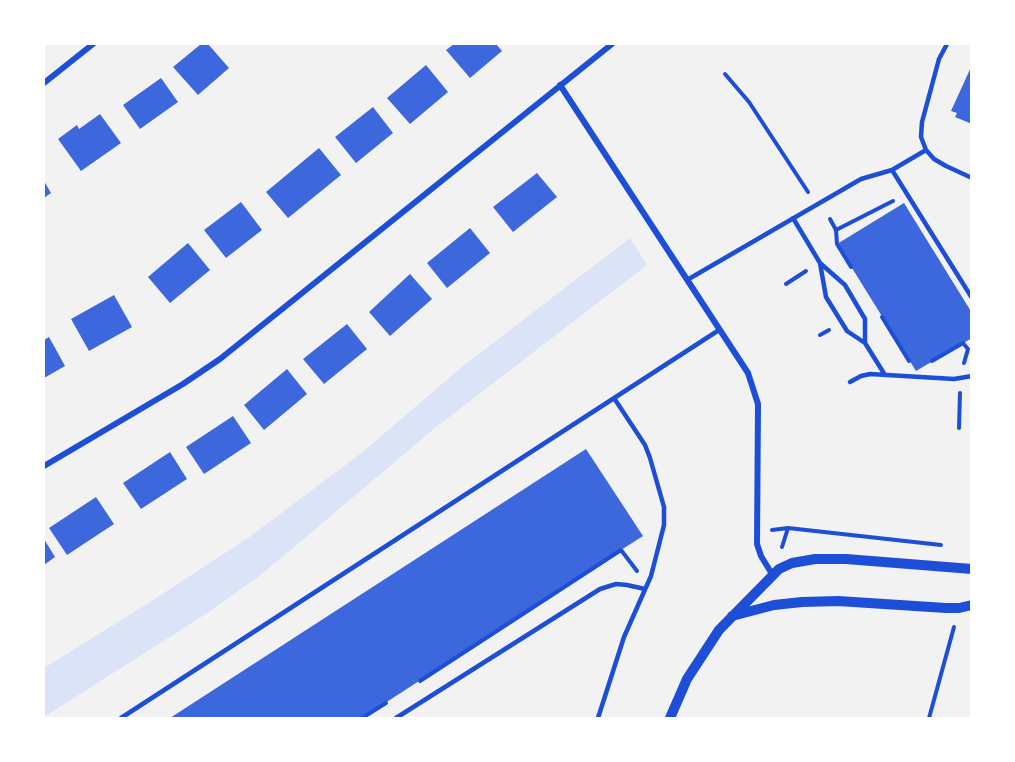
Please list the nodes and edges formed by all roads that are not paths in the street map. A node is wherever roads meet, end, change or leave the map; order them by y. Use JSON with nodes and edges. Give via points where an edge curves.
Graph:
{"nodes":[{"id":1,"x":93,"y":44,"type":"edge"},
{"id":2,"x":612,"y":44,"type":"edge"},
{"id":3,"x":947,"y":44,"type":"edge"},
{"id":4,"x":44,"y":83,"type":"edge"},
{"id":5,"x":560,"y":85,"type":"junction"},
{"id":6,"x":926,"y":150,"type":"junction"},
{"id":7,"x":892,"y":170,"type":"junction"},
{"id":8,"x":972,"y":178,"type":"edge"},
{"id":9,"x":793,"y":218,"type":"junction"},
{"id":10,"x":820,"y":263,"type":"junction"},
{"id":11,"x":687,"y":280,"type":"junction"},
{"id":12,"x":972,"y":298,"type":"edge"},
{"id":13,"x":719,"y":330,"type":"junction"},
{"id":14,"x":865,"y":343,"type":"junction"},
{"id":15,"x":885,"y":375,"type":"junction"},
{"id":16,"x":972,"y":376,"type":"edge"},
{"id":17,"x":850,"y":382,"type":"dead end"},
{"id":18,"x":614,"y":398,"type":"junction"},
{"id":19,"x":44,"y":466,"type":"edge"},
{"id":20,"x":972,"y":569,"type":"edge"},
{"id":21,"x":772,"y":574,"type":"junction"},
{"id":22,"x":645,"y":590,"type":"junction"},
{"id":23,"x":972,"y":605,"type":"edge"},
{"id":24,"x":732,"y":616,"type":"junction"},
{"id":25,"x":121,"y":718,"type":"edge"},
{"id":26,"x":396,"y":718,"type":"edge"},
{"id":27,"x":598,"y":718,"type":"edge"},
{"id":28,"x":670,"y":718,"type":"edge"}],
"edges":[{"from":1,"to":4,"type":"street"},
{"from":2,"to":5,"type":"street"},
{"from":3,"to":6,"type":"lane","via":[[939,59],[922,122],[921,137]]},
{"from":5,"to":11,"type":"street"},
{"from":5,"to":19,"type":"street","via":[[220,359]]},
{"from":6,"to":7,"type":"lane"},
{"from":6,"to":8,"type":"lane","via":[[934,159]]},
{"from":7,"to":9,"type":"lane","via":[[861,179]]},
{"from":7,"to":12,"type":"lane"},
{"from":9,"to":10,"type":"lane"},
{"from":9,"to":11,"type":"lane"},
{"from":10,"to":14,"type":"lane","via":[[826,297],[847,332]]},
{"from":10,"to":14,"type":"lane","via":[[845,285],[866,319]]},
{"from":11,"to":13,"type":"street"},
{"from":13,"to":18,"type":"lane"},
{"from":13,"to":21,"type":"street","via":[[748,373],[758,404],[757,544]]},
{"from":14,"to":15,"type":"lane"},
{"from":15,"to":16,"type":"lane","via":[[954,379]]},
{"from":15,"to":17,"type":"lane","via":[[861,376]]},
{"from":18,"to":22,"type":"lane","via":[[645,445],[664,507],[664,525]]},
{"from":18,"to":25,"type":"lane"},
{"from":20,"to":21,"type":"street","via":[[815,559],[792,563]]},
{"from":21,"to":24,"type":"street"},
{"from":22,"to":26,"type":"lane","via":[[616,584],[600,589]]},
{"from":22,"to":27,"type":"lane","via":[[624,637]]},
{"from":23,"to":24,"type":"street","via":[[946,608],[802,602]]},
{"from":24,"to":28,"type":"street","via":[[687,679]]}]}
